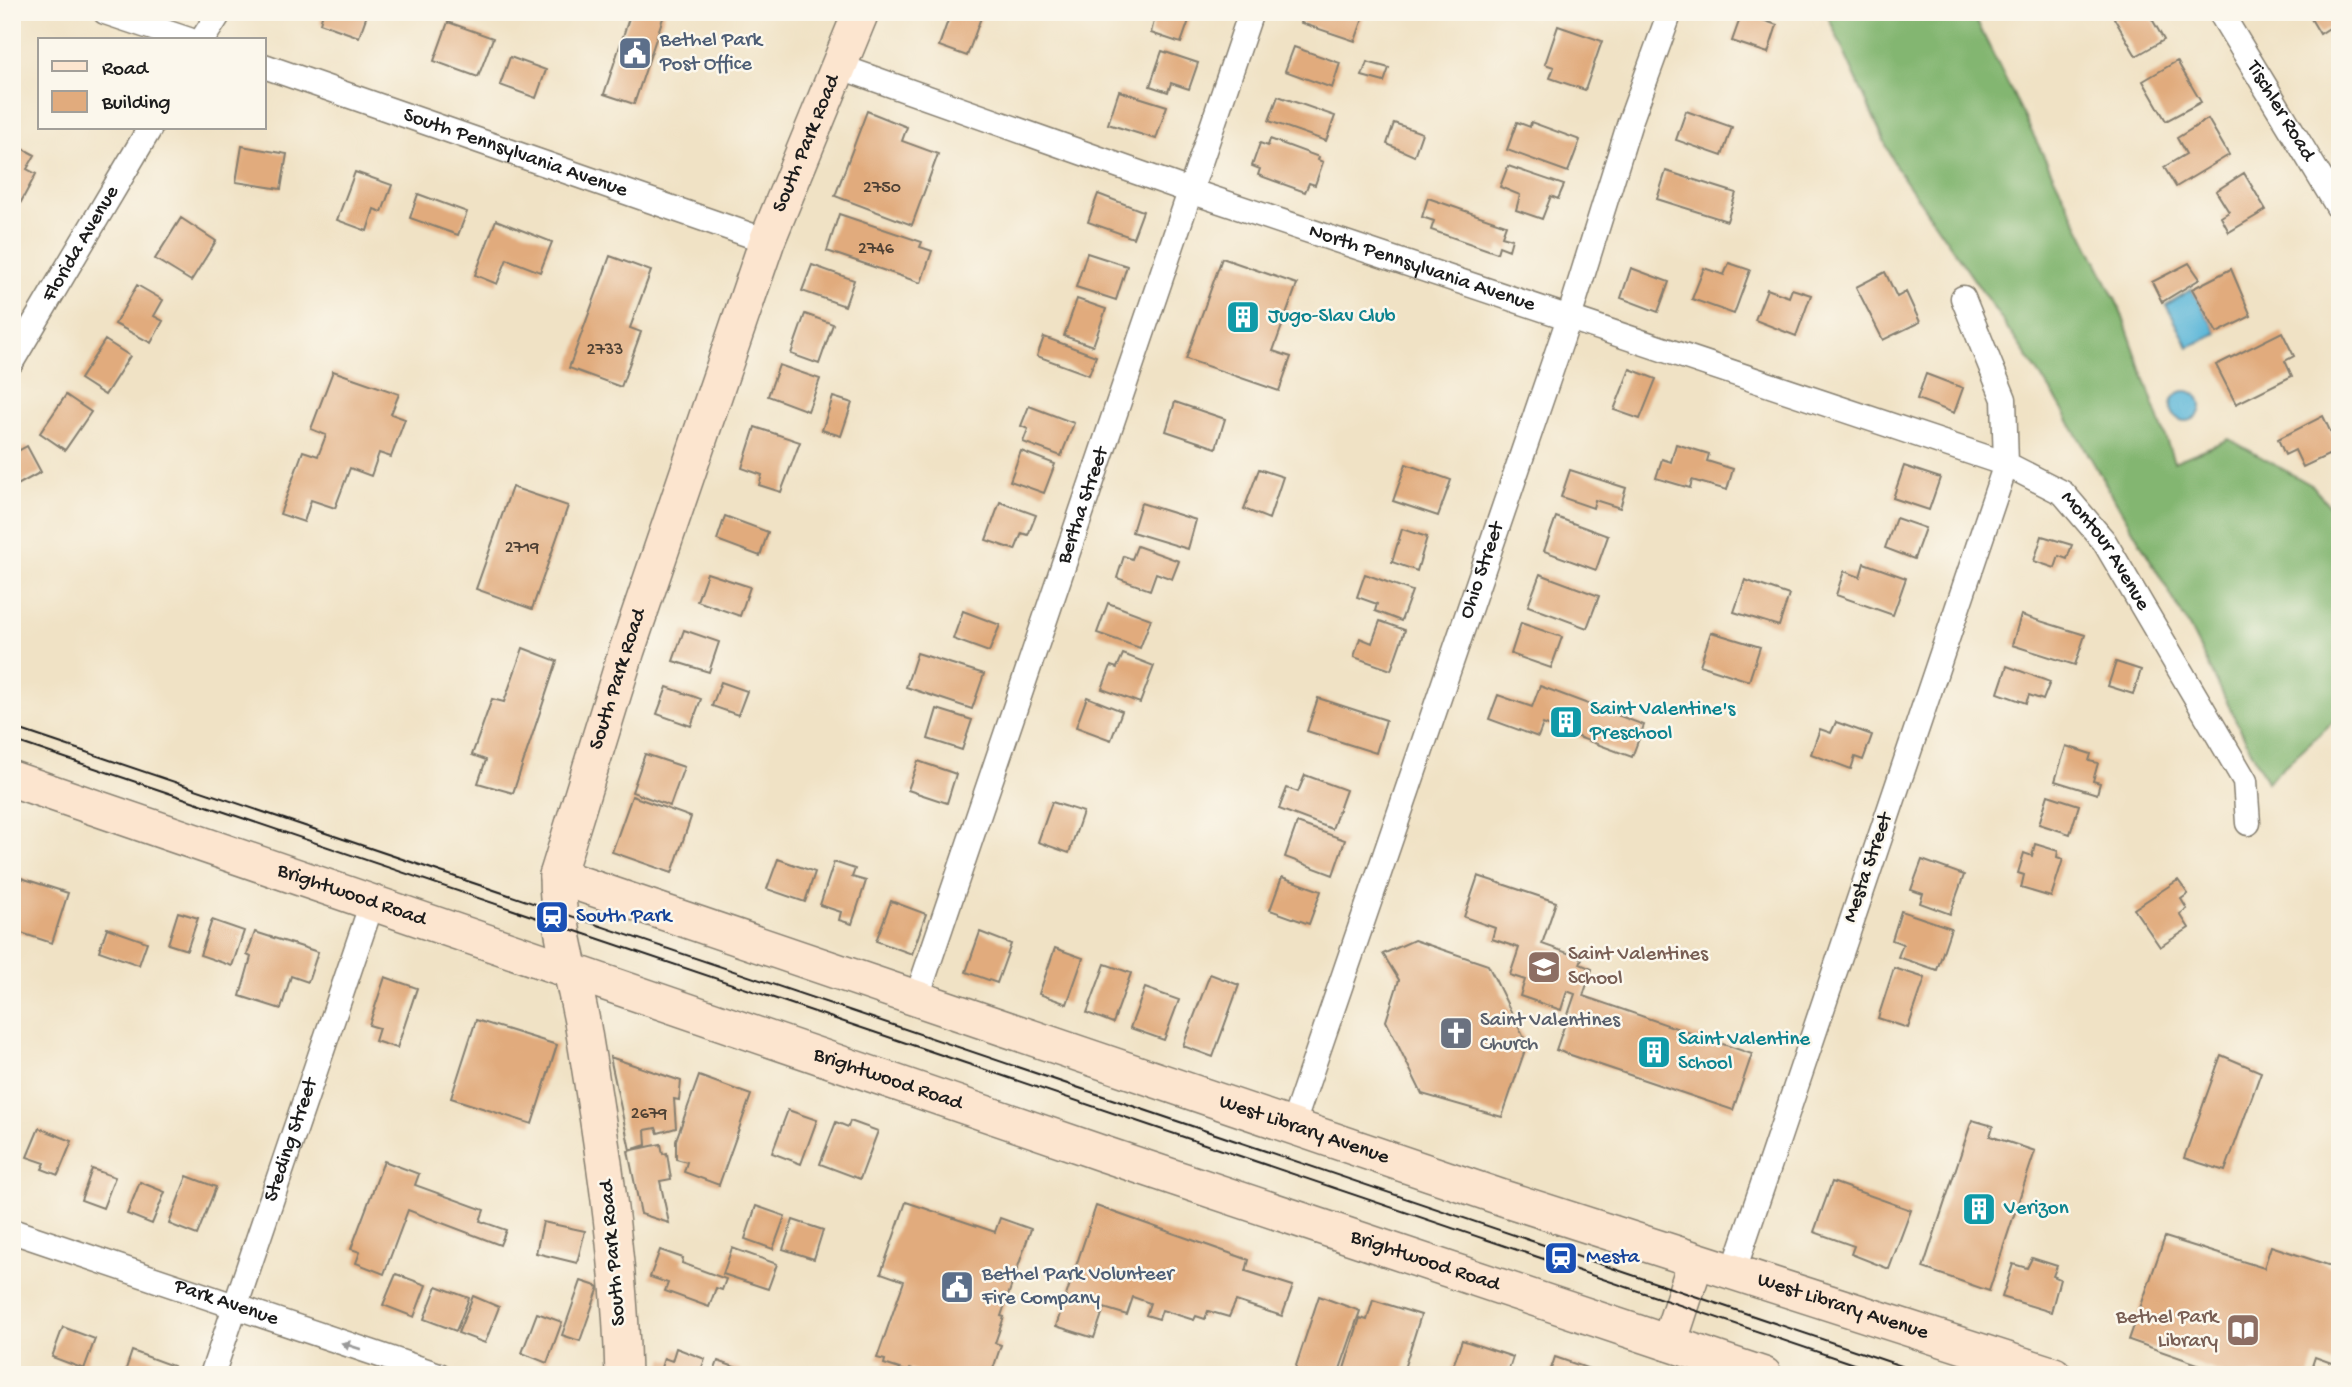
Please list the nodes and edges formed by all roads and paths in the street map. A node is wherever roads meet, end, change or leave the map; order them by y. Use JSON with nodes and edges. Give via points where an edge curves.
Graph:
{"nodes":[{"id":1,"x":105,"y":12,"type":"edge"},
{"id":2,"x":220,"y":12,"type":"edge"},
{"id":3,"x":861,"y":12,"type":"edge"},
{"id":4,"x":1251,"y":12,"type":"edge"},
{"id":5,"x":1670,"y":12,"type":"edge"},
{"id":6,"x":2220,"y":12,"type":"edge"},
{"id":7,"x":183,"y":38,"type":"edge"},
{"id":8,"x":203,"y":38,"type":"edge"},
{"id":9,"x":838,"y":66,"type":"junction"},
{"id":10,"x":266,"y":67,"type":"edge"},
{"id":11,"x":149,"y":130,"type":"edge"},
{"id":12,"x":1190,"y":191,"type":"junction"},
{"id":13,"x":2340,"y":210,"type":"edge"},
{"id":14,"x":767,"y":241,"type":"junction"},
{"id":15,"x":1963,"y":298,"type":"dead end"},
{"id":16,"x":1569,"y":318,"type":"junction"},
{"id":17,"x":12,"y":361,"type":"edge"},
{"id":18,"x":2006,"y":464,"type":"junction"},
{"id":19,"x":12,"y":779,"type":"edge"},
{"id":20,"x":2248,"y":823,"type":"dead end"},
{"id":21,"x":556,"y":876,"type":"junction"},
{"id":22,"x":372,"y":903,"type":"junction"},
{"id":23,"x":574,"y":973,"type":"junction"},
{"id":24,"x":916,"y":1000,"type":"junction"},
{"id":25,"x":1292,"y":1126,"type":"junction"},
{"id":26,"x":12,"y":1231,"type":"edge"},
{"id":27,"x":1696,"y":1261,"type":"junction"},
{"id":28,"x":1733,"y":1273,"type":"junction"},
{"id":29,"x":234,"y":1307,"type":"junction"},
{"id":30,"x":1670,"y":1343,"type":"junction"},
{"id":31,"x":1701,"y":1365,"type":"edge"},
{"id":32,"x":212,"y":1375,"type":"edge"},
{"id":33,"x":439,"y":1375,"type":"edge"},
{"id":34,"x":623,"y":1375,"type":"edge"},
{"id":35,"x":1764,"y":1375,"type":"edge"},
{"id":36,"x":2054,"y":1375,"type":"edge"}],
"edges":[{"from":1,"to":7,"type":"street"},
{"from":2,"to":8,"type":"street"},
{"from":3,"to":9,"type":"street","name":"South Park Road"},
{"from":4,"to":12,"type":"street","name":"Bertha Street"},
{"from":5,"to":16,"type":"street","name":"Ohio Street","via":[[1630,122]]},
{"from":6,"to":13,"type":"street","name":"Tischler Road"},
{"from":9,"to":12,"type":"street","name":"North Pennsylvania Avenue"},
{"from":9,"to":14,"type":"street","name":"South Park Road"},
{"from":10,"to":14,"type":"street","name":"South Pennsylvania Avenue"},
{"from":11,"to":17,"type":"street","name":"Florida Avenue"},
{"from":12,"to":16,"type":"street","name":"North Pennsylvania Avenue"},
{"from":12,"to":24,"type":"street","name":"Bertha Street"},
{"from":14,"to":21,"type":"street","name":"South Park Road","via":[[627,650]]},
{"from":15,"to":18,"type":"street","via":[[2004,399]]},
{"from":16,"to":18,"type":"street","name":"North Pennsylvania Avenue"},
{"from":16,"to":25,"type":"street","name":"Ohio Street"},
{"from":18,"to":20,"type":"street","name":"Montour Avenue","via":[[2063,493],[2104,541],[2245,781]]},
{"from":18,"to":28,"type":"street","name":"Mesta Street"},
{"from":19,"to":22,"type":"street","name":"Brightwood Road"},
{"from":21,"to":23,"type":"street","name":"South Park Road","via":[[557,913]]},
{"from":21,"to":24,"type":"street","name":"West Library Avenue"},
{"from":22,"to":23,"type":"street","name":"Brightwood Road"},
{"from":22,"to":29,"type":"street","name":"Steding Street"},
{"from":23,"to":30,"type":"street","name":"Brightwood Road"},
{"from":23,"to":34,"type":"street","name":"South Park Road","via":[[609,1183]]},
{"from":24,"to":25,"type":"street","name":"West Library Avenue"},
{"from":25,"to":27,"type":"street","name":"West Library Avenue"},
{"from":26,"to":29,"type":"street","name":"Park Avenue"},
{"from":27,"to":28,"type":"street","name":"West Library Avenue"},
{"from":27,"to":30,"type":"street"},
{"from":28,"to":36,"type":"street","name":"West Library Avenue"},
{"from":29,"to":32,"type":"street","name":"Steding Street"},
{"from":33,"to":29,"type":"street","name":"Park Avenue","one_way":true},
{"from":30,"to":31,"type":"street","name":"Brightwood Road"},
{"from":31,"to":35,"type":"street","name":"Brightwood Road"}]}
